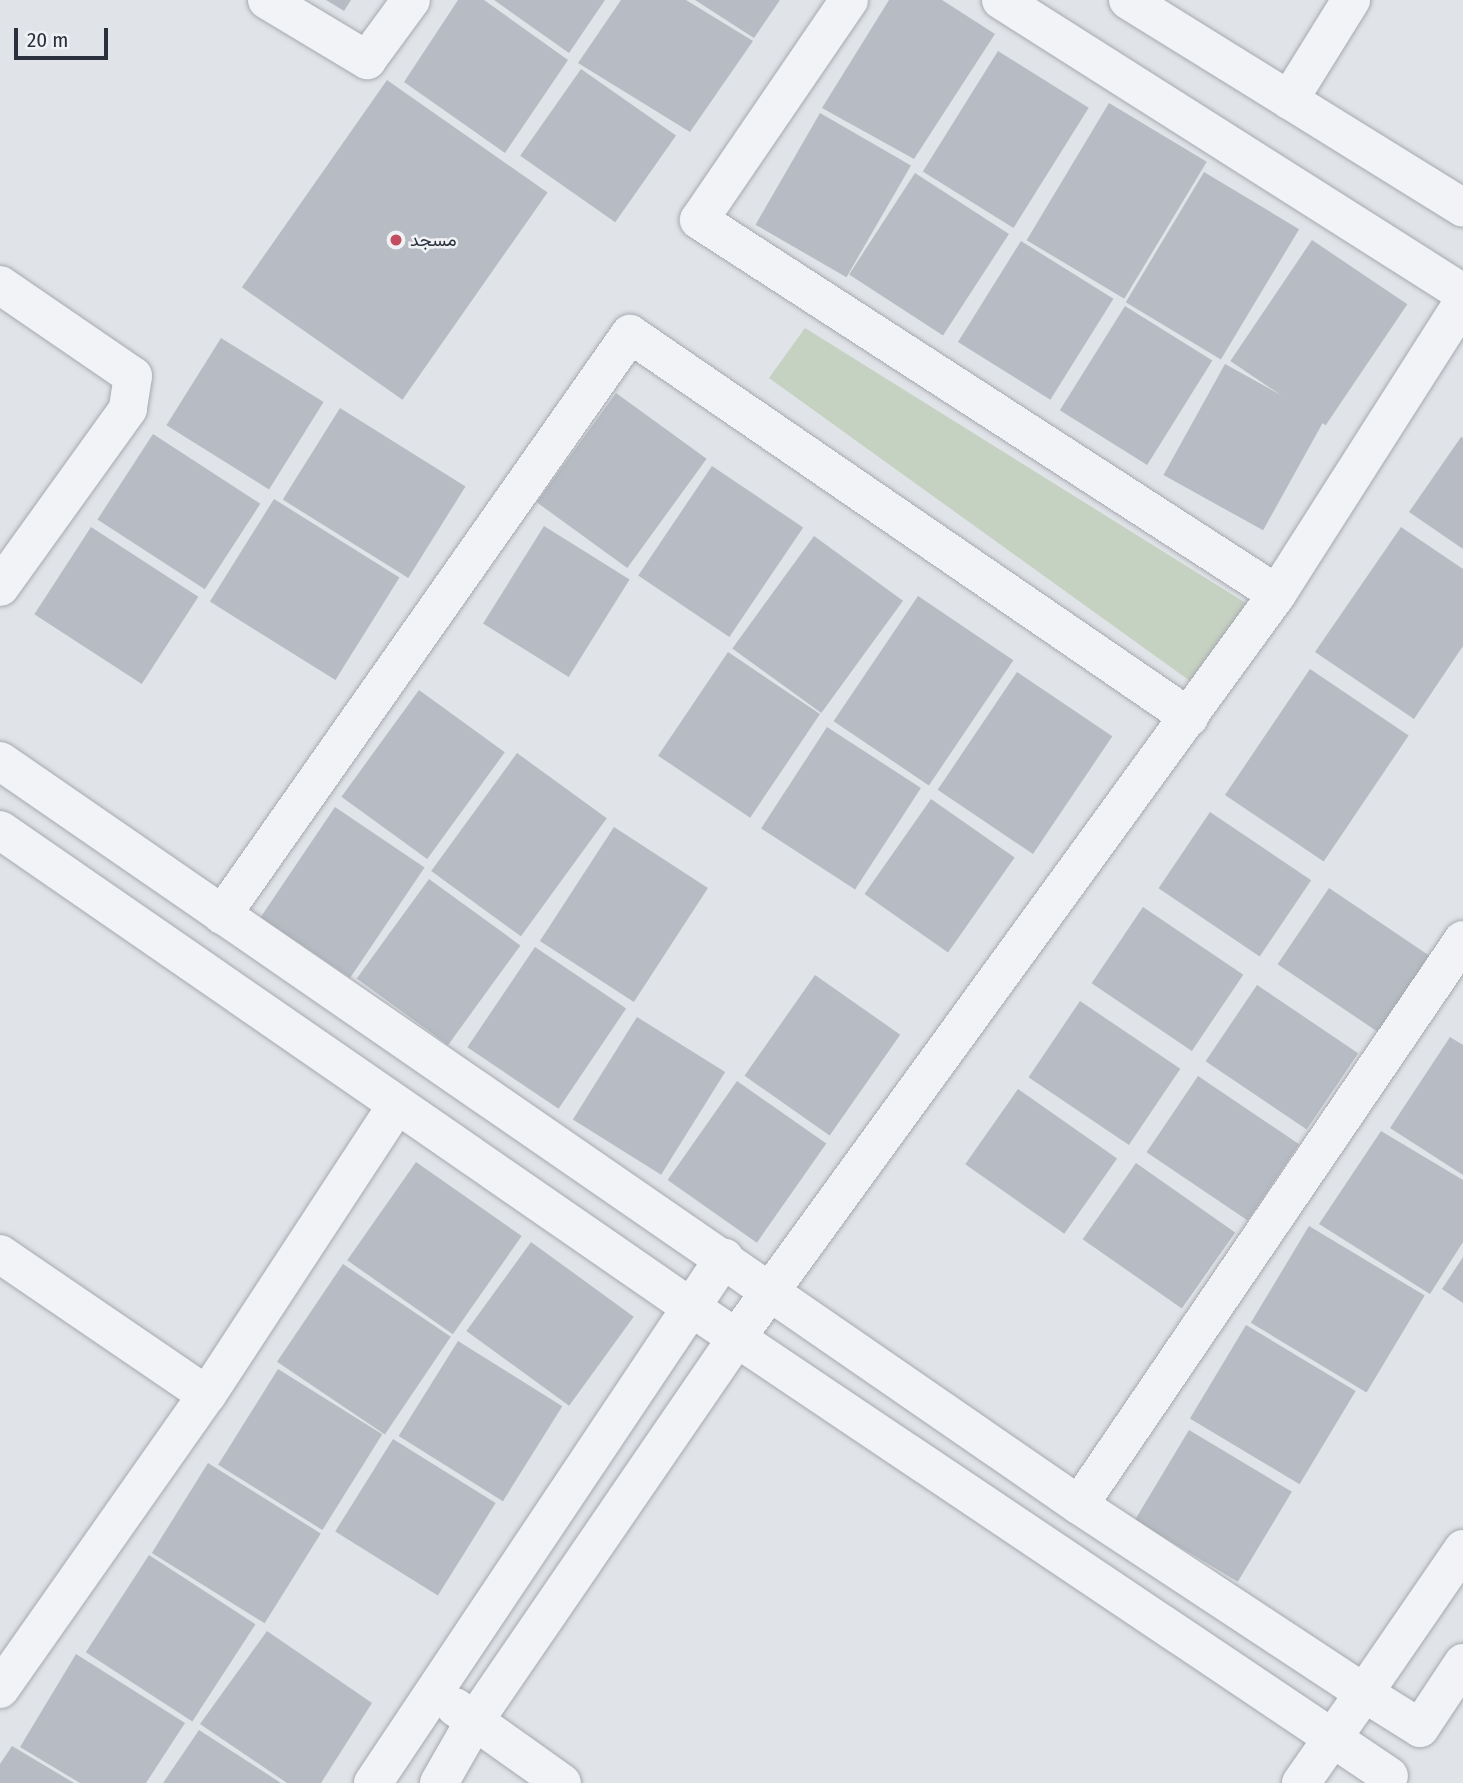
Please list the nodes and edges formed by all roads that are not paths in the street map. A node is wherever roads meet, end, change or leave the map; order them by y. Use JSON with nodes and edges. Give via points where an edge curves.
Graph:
{"nodes":[{"id":1,"x":267,"y":0,"type":"edge"},
{"id":2,"x":411,"y":0,"type":"edge"},
{"id":3,"x":849,"y":0,"type":"edge"},
{"id":4,"x":1001,"y":0,"type":"edge"},
{"id":5,"x":1128,"y":0,"type":"edge"},
{"id":6,"x":1350,"y":0,"type":"edge"},
{"id":7,"x":1289,"y":100,"type":"junction"},
{"id":8,"x":1463,"y":208,"type":"edge"},
{"id":9,"x":0,"y":285,"type":"edge"},
{"id":10,"x":1463,"y":293,"type":"edge"},
{"id":11,"x":1463,"y":302,"type":"edge"},
{"id":12,"x":0,"y":587,"type":"edge"},
{"id":13,"x":1277,"y":594,"type":"junction"},
{"id":14,"x":1189,"y":717,"type":"junction"},
{"id":15,"x":0,"y":761,"type":"edge"},
{"id":16,"x":0,"y":830,"type":"edge"},
{"id":17,"x":222,"y":915,"type":"junction"},
{"id":18,"x":1463,"y":940,"type":"edge"},
{"id":19,"x":396,"y":1106,"type":"junction"},
{"id":20,"x":0,"y":1254,"type":"edge"},
{"id":21,"x":724,"y":1258,"type":"junction"},
{"id":22,"x":772,"y":1290,"type":"junction"},
{"id":23,"x":689,"y":1306,"type":"junction"},
{"id":24,"x":737,"y":1338,"type":"junction"},
{"id":25,"x":206,"y":1395,"type":"junction"},
{"id":26,"x":1079,"y":1505,"type":"junction"},
{"id":27,"x":1463,"y":1549,"type":"edge"},
{"id":28,"x":1463,"y":1663,"type":"edge"},
{"id":29,"x":0,"y":1687,"type":"edge"},
{"id":30,"x":1364,"y":1693,"type":"junction"},
{"id":31,"x":434,"y":1694,"type":"junction"},
{"id":32,"x":475,"y":1720,"type":"junction"},
{"id":33,"x":1420,"y":1728,"type":"junction"},
{"id":34,"x":1332,"y":1738,"type":"junction"},
{"id":35,"x":398,"y":1749,"type":"junction"},
{"id":36,"x":1386,"y":1779,"type":"edge"},
{"id":37,"x":441,"y":1782,"type":"edge"},
{"id":38,"x":373,"y":1783,"type":"edge"},
{"id":39,"x":562,"y":1783,"type":"edge"},
{"id":40,"x":1301,"y":1783,"type":"edge"}],
"edges":[{"from":1,"to":2,"type":"street","via":[[367,61]]},
{"from":3,"to":13,"type":"street","via":[[699,220]]},
{"from":4,"to":10,"type":"street"},
{"from":5,"to":7,"type":"street"},
{"from":6,"to":7,"type":"street"},
{"from":7,"to":8,"type":"street"},
{"from":9,"to":12,"type":"street","via":[[133,376],[128,409]]},
{"from":11,"to":13,"type":"street"},
{"from":13,"to":14,"type":"street"},
{"from":14,"to":17,"type":"street","via":[[631,334]]},
{"from":14,"to":22,"type":"street"},
{"from":15,"to":17,"type":"street"},
{"from":16,"to":19,"type":"street"},
{"from":17,"to":21,"type":"street"},
{"from":18,"to":26,"type":"street"},
{"from":19,"to":23,"type":"street"},
{"from":19,"to":25,"type":"street"},
{"from":20,"to":25,"type":"street"},
{"from":21,"to":22,"type":"street"},
{"from":21,"to":23,"type":"street"},
{"from":22,"to":24,"type":"street"},
{"from":22,"to":26,"type":"street"},
{"from":23,"to":24,"type":"street"},
{"from":23,"to":31,"type":"street"},
{"from":24,"to":32,"type":"street"},
{"from":24,"to":34,"type":"street"},
{"from":25,"to":29,"type":"street"},
{"from":26,"to":30,"type":"street"},
{"from":27,"to":30,"type":"street"},
{"from":28,"to":33,"type":"street"},
{"from":30,"to":33,"type":"street"},
{"from":30,"to":34,"type":"street"},
{"from":31,"to":32,"type":"street"},
{"from":31,"to":35,"type":"street"},
{"from":32,"to":37,"type":"street"},
{"from":32,"to":39,"type":"street"},
{"from":33,"to":36,"type":"street"},
{"from":34,"to":36,"type":"street"},
{"from":34,"to":40,"type":"street"},
{"from":35,"to":37,"type":"street"},
{"from":35,"to":38,"type":"street"}]}
